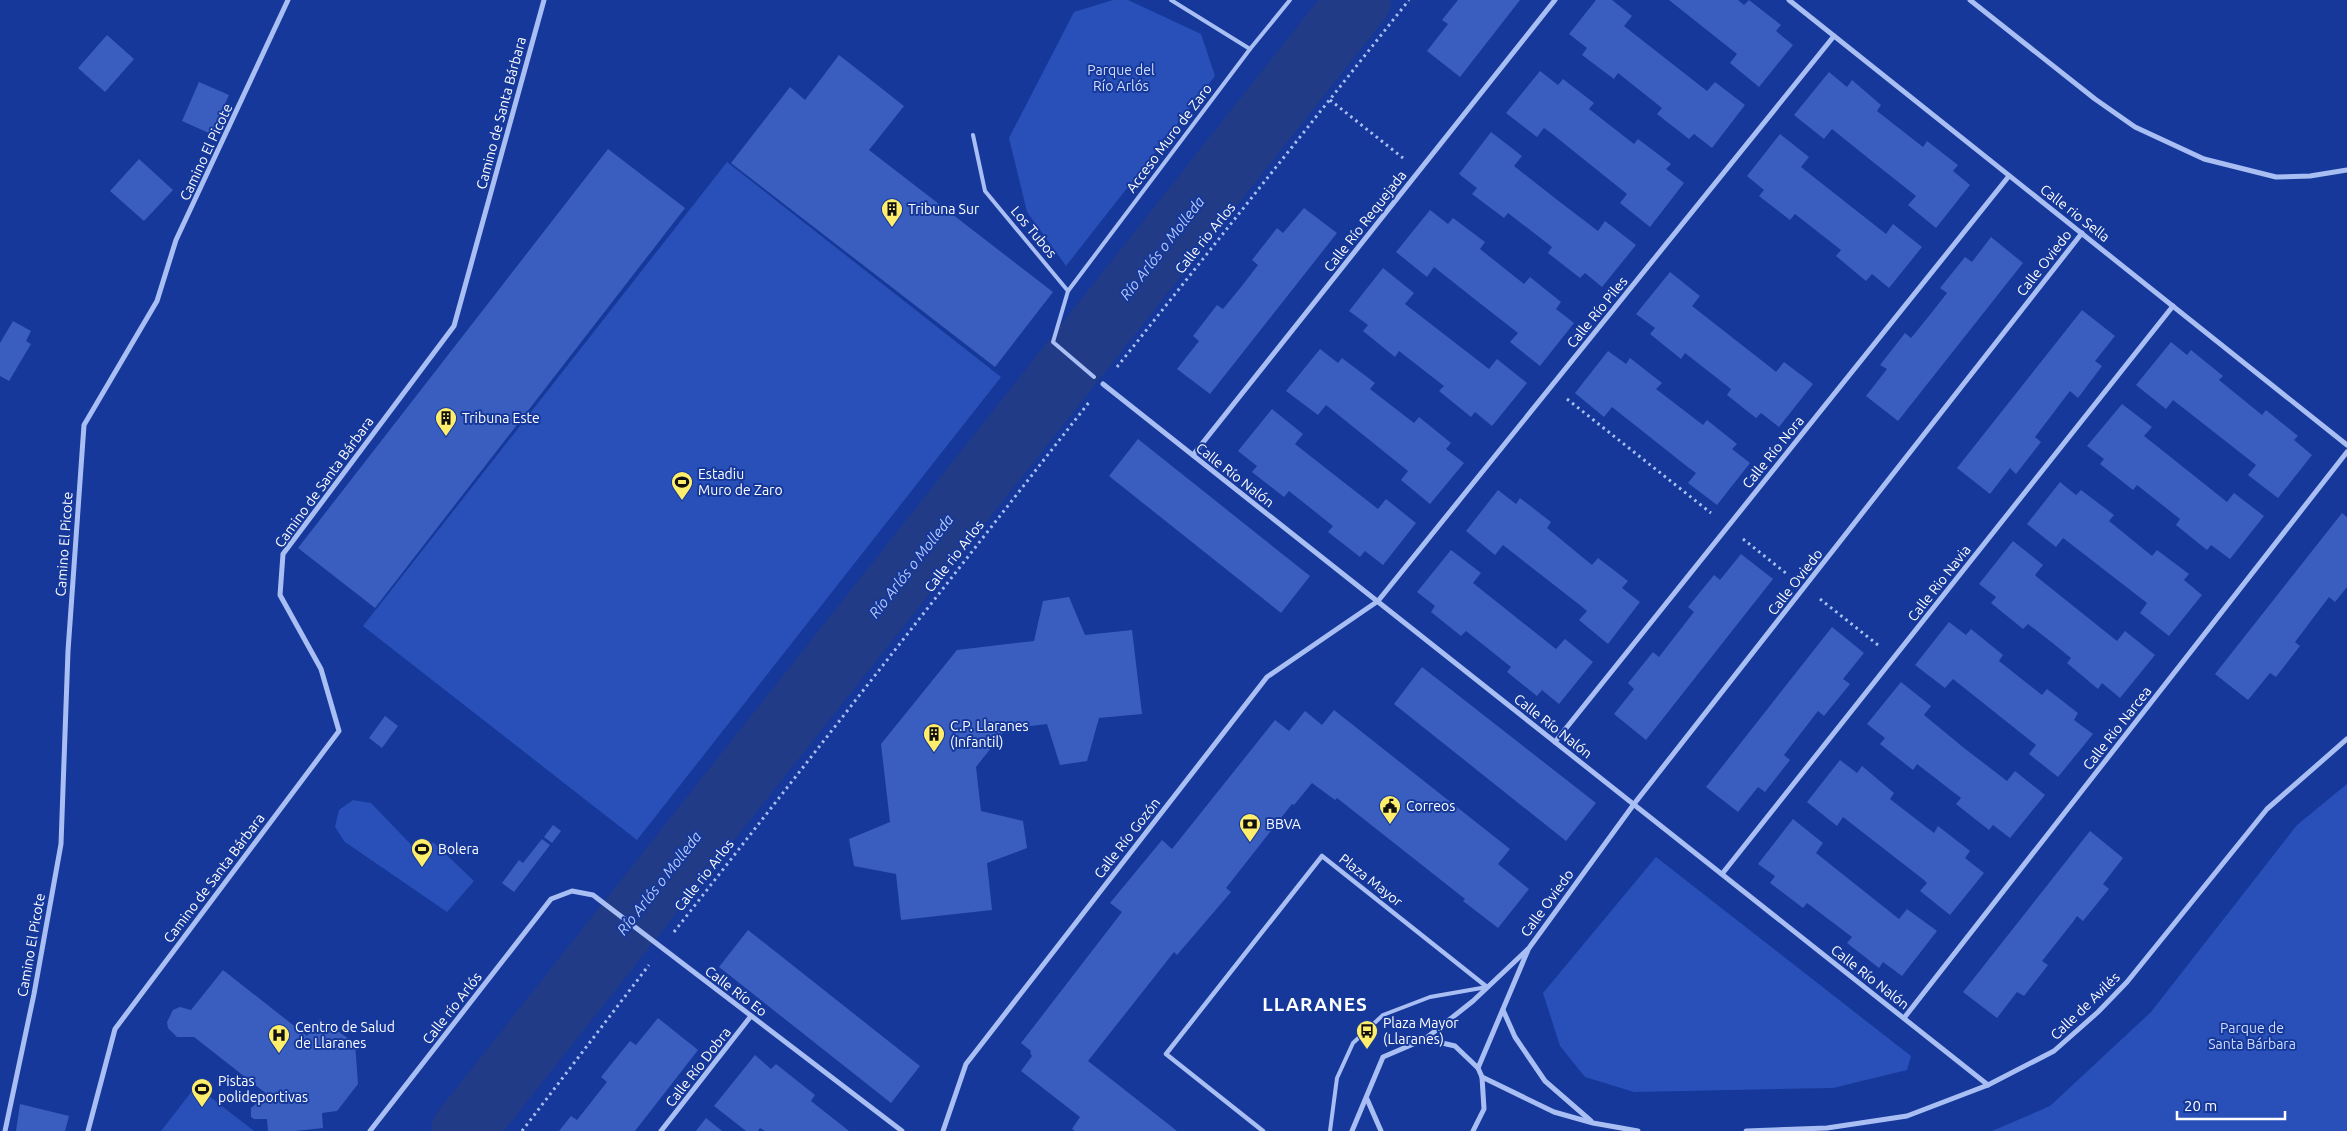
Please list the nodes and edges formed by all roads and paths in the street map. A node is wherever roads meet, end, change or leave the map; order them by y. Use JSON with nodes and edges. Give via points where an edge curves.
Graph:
{"nodes":[{"id":1,"x":288,"y":0,"type":"edge"},
{"id":2,"x":544,"y":0,"type":"edge"},
{"id":3,"x":1171,"y":0,"type":"edge"},
{"id":4,"x":1290,"y":0,"type":"edge"},
{"id":5,"x":1409,"y":0,"type":"edge"},
{"id":6,"x":1555,"y":0,"type":"edge"},
{"id":7,"x":1789,"y":0,"type":"edge"},
{"id":8,"x":1970,"y":0,"type":"edge"},
{"id":9,"x":1834,"y":36,"type":"junction"},
{"id":10,"x":1250,"y":48,"type":"junction"},
{"id":11,"x":1330,"y":100,"type":"junction"},
{"id":12,"x":973,"y":135,"type":"dead end"},
{"id":13,"x":2347,"y":170,"type":"edge"},
{"id":14,"x":1419,"y":171,"type":"junction"},
{"id":15,"x":2009,"y":176,"type":"junction"},
{"id":16,"x":2082,"y":233,"type":"junction"},
{"id":17,"x":1068,"y":290,"type":"junction"},
{"id":18,"x":2173,"y":306,"type":"junction"},
{"id":19,"x":1094,"y":377,"type":"dead end"},
{"id":20,"x":1103,"y":384,"type":"junction"},
{"id":21,"x":2347,"y":445,"type":"edge"},
{"id":22,"x":2347,"y":452,"type":"edge"},
{"id":23,"x":1193,"y":456,"type":"junction"},
{"id":24,"x":1378,"y":601,"type":"junction"},
{"id":25,"x":2347,"y":739,"type":"edge"},
{"id":26,"x":1555,"y":742,"type":"junction"},
{"id":27,"x":1634,"y":804,"type":"junction"},
{"id":28,"x":1722,"y":874,"type":"junction"},
{"id":29,"x":551,"y":900,"type":"joint"},
{"id":30,"x":662,"y":948,"type":"junction"},
{"id":31,"x":1529,"y":948,"type":"junction"},
{"id":32,"x":1487,"y":987,"type":"junction"},
{"id":33,"x":1503,"y":1010,"type":"junction"},
{"id":34,"x":751,"y":1016,"type":"junction"},
{"id":35,"x":1904,"y":1018,"type":"junction"},
{"id":36,"x":1424,"y":1038,"type":"junction"},
{"id":37,"x":1478,"y":1068,"type":"junction"},
{"id":38,"x":1482,"y":1077,"type":"junction"},
{"id":39,"x":1988,"y":1085,"type":"junction"},
{"id":40,"x":1367,"y":1099,"type":"junction"},
{"id":41,"x":1593,"y":1123,"type":"junction"},
{"id":42,"x":5,"y":1131,"type":"edge"},
{"id":43,"x":88,"y":1131,"type":"edge"},
{"id":44,"x":370,"y":1131,"type":"edge"},
{"id":45,"x":522,"y":1131,"type":"edge"},
{"id":46,"x":662,"y":1131,"type":"edge"},
{"id":47,"x":902,"y":1131,"type":"edge"},
{"id":48,"x":943,"y":1131,"type":"edge"},
{"id":49,"x":1263,"y":1131,"type":"edge"},
{"id":50,"x":1330,"y":1131,"type":"edge"},
{"id":51,"x":1352,"y":1131,"type":"edge"},
{"id":52,"x":1381,"y":1131,"type":"edge"},
{"id":53,"x":1473,"y":1131,"type":"edge"},
{"id":54,"x":1638,"y":1131,"type":"edge"},
{"id":55,"x":1746,"y":1131,"type":"edge"}],
"edges":[{"from":1,"to":42,"type":"street","name":"Camino El Picote","via":[[176,240],[157,300],[84,425],[68,651],[61,844]]},
{"from":2,"to":43,"type":"street","name":"Camino de Santa Bárbara","via":[[454,326],[283,554],[280,595],[321,669],[339,731],[115,1029]]},
{"from":3,"to":10,"type":"lane"},
{"from":4,"to":10,"type":"lane","name":"Acceso Muro de Zaro"},
{"from":5,"to":11,"type":"path","name":"Calle rio Arlos"},
{"from":6,"to":14,"type":"street","name":"Calle Río Requejada"},
{"from":7,"to":9,"type":"street","name":"Calle rio Sella"},
{"from":8,"to":13,"type":"street","via":[[2135,127],[2204,159],[2276,177]]},
{"from":9,"to":15,"type":"street","name":"Calle rio Sella"},
{"from":9,"to":24,"type":"street","name":"Calle Río Piles"},
{"from":10,"to":17,"type":"lane","name":"Acceso Muro de Zaro"},
{"from":11,"to":14,"type":"path"},
{"from":11,"to":20,"type":"path","name":"Calle rio Arlos"},
{"from":12,"to":17,"type":"lane","name":"Los Tubos","via":[[985,191]]},
{"from":14,"to":23,"type":"street","name":"Calle Río Requejada"},
{"from":15,"to":16,"type":"street","name":"Calle rio Sella"},
{"from":15,"to":26,"type":"street","name":"Calle Río Nora"},
{"from":16,"to":18,"type":"street","name":"Calle rio Sella"},
{"from":16,"to":27,"type":"street","name":"Calle Oviedo"},
{"from":17,"to":19,"type":"lane","via":[[1053,342]]},
{"from":18,"to":21,"type":"street","name":"Calle rio Sella"},
{"from":18,"to":28,"type":"street","name":"Calle Rio Navia"},
{"from":20,"to":23,"type":"street","name":"Calle Río Nalón"},
{"from":20,"to":30,"type":"path","name":"Calle rio Arlos"},
{"from":22,"to":35,"type":"street","name":"Calle Rio Narcea"},
{"from":23,"to":24,"type":"street","name":"Calle Río Nalón"},
{"from":24,"to":26,"type":"street","name":"Calle Río Nalón"},
{"from":24,"to":48,"type":"street","name":"Calle Río Gozón","via":[[1267,677],[966,1064]]},
{"from":25,"to":39,"type":"street","name":"Calle de Avilés","via":[[2267,809],[2127,982],[2098,1012],[2054,1052]]},
{"from":26,"to":27,"type":"street","name":"Calle Río Nalón"},
{"from":27,"to":28,"type":"street","name":"Calle Río Nalón"},
{"from":27,"to":31,"type":"street","name":"Calle Oviedo"},
{"from":28,"to":35,"type":"street","name":"Calle Río Nalón"},
{"from":29,"to":30,"type":"street","name":"Calle Río Eo","via":[[572,891],[593,895]]},
{"from":29,"to":44,"type":"street","name":"Calle río Arlós"},
{"from":30,"to":34,"type":"street","name":"Calle Río Eo"},
{"from":30,"to":45,"type":"path","name":"Calle rio Arlos"},
{"from":31,"to":32,"type":"street","name":"Calle Oviedo"},
{"from":31,"to":33,"type":"street","name":"Calle Oviedo"},
{"from":32,"to":36,"type":"street","name":"Calle Oviedo"},
{"from":32,"to":49,"type":"street","name":"Plaza Mayor","via":[[1322,856],[1166,1054]]},
{"from":32,"to":50,"type":"lane","via":[[1430,997],[1383,1015],[1353,1043],[1337,1078]]},
{"from":33,"to":37,"type":"street","name":"Calle Oviedo"},
{"from":33,"to":41,"type":"street","via":[[1515,1037],[1545,1081]]},
{"from":34,"to":46,"type":"street","name":"Calle Río Dobra"},
{"from":34,"to":47,"type":"street","name":"Calle Río Eo"},
{"from":35,"to":39,"type":"street","name":"Calle Río Nalón"},
{"from":36,"to":37,"type":"street","via":[[1455,1046]]},
{"from":36,"to":40,"type":"street","via":[[1383,1057]]},
{"from":37,"to":38,"type":"street"},
{"from":38,"to":41,"type":"street","via":[[1554,1112]]},
{"from":38,"to":53,"type":"street","via":[[1484,1110]]},
{"from":39,"to":55,"type":"street","name":"Calle de Avilés","via":[[1907,1116],[1827,1128]]},
{"from":40,"to":51,"type":"street"},
{"from":40,"to":52,"type":"street"},
{"from":41,"to":54,"type":"street"}]}
